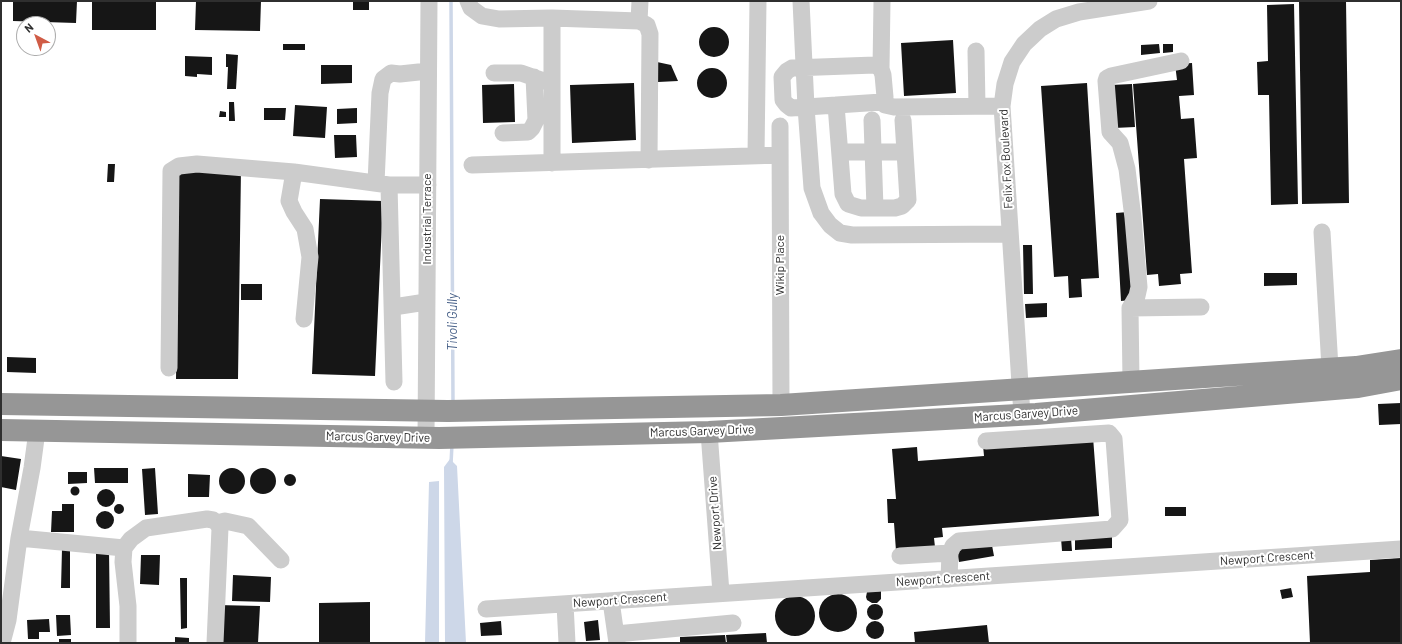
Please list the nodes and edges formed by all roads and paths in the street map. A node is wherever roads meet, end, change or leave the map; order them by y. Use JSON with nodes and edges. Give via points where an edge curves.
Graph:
{"nodes":[{"id":1,"x":429,"y":1,"type":"edge"},
{"id":2,"x":468,"y":1,"type":"edge"},
{"id":3,"x":640,"y":1,"type":"edge"},
{"id":4,"x":758,"y":1,"type":"edge"},
{"id":5,"x":801,"y":1,"type":"edge"},
{"id":6,"x":882,"y":1,"type":"edge"},
{"id":7,"x":1149,"y":1,"type":"edge"},
{"id":8,"x":552,"y":18,"type":"junction"},
{"id":9,"x":639,"y":21,"type":"junction"},
{"id":10,"x":976,"y":51,"type":"dead end"},
{"id":11,"x":1181,"y":61,"type":"dead end"},
{"id":12,"x":804,"y":68,"type":"junction"},
{"id":13,"x":880,"y":69,"type":"junction"},
{"id":14,"x":428,"y":72,"type":"junction"},
{"id":15,"x":494,"y":73,"type":"dead end"},
{"id":16,"x":534,"y":77,"type":"junction"},
{"id":17,"x":552,"y":85,"type":"junction"},
{"id":18,"x":882,"y":102,"type":"junction"},
{"id":19,"x":836,"y":105,"type":"junction"},
{"id":20,"x":976,"y":106,"type":"junction"},
{"id":21,"x":1002,"y":106,"type":"junction"},
{"id":22,"x":806,"y":107,"type":"junction"},
{"id":23,"x":872,"y":120,"type":"dead end"},
{"id":24,"x":903,"y":120,"type":"dead end"},
{"id":25,"x":780,"y":126,"type":"dead end"},
{"id":26,"x":503,"y":133,"type":"dead end"},
{"id":27,"x":840,"y":152,"type":"junction"},
{"id":28,"x":872,"y":152,"type":"junction"},
{"id":29,"x":905,"y":152,"type":"junction"},
{"id":30,"x":780,"y":155,"type":"junction"},
{"id":31,"x":756,"y":156,"type":"junction"},
{"id":32,"x":649,"y":160,"type":"junction"},
{"id":33,"x":552,"y":163,"type":"junction"},
{"id":34,"x":472,"y":165,"type":"dead end"},
{"id":35,"x":294,"y":172,"type":"junction"},
{"id":36,"x":383,"y":184,"type":"junction"},
{"id":37,"x":428,"y":185,"type":"junction"},
{"id":38,"x":875,"y":208,"type":"junction"},
{"id":39,"x":1322,"y":232,"type":"dead end"},
{"id":40,"x":1010,"y":234,"type":"junction"},
{"id":41,"x":426,"y":302,"type":"junction"},
{"id":42,"x":392,"y":304,"type":"junction"},
{"id":43,"x":1201,"y":307,"type":"dead end"},
{"id":44,"x":1130,"y":308,"type":"junction"},
{"id":45,"x":304,"y":319,"type":"dead end"},
{"id":46,"x":1401,"y":360,"type":"edge"},
{"id":47,"x":169,"y":368,"type":"dead end"},
{"id":48,"x":1330,"y":368,"type":"junction"},
{"id":49,"x":1401,"y":379,"type":"edge"},
{"id":50,"x":1131,"y":381,"type":"junction"},
{"id":51,"x":394,"y":382,"type":"dead end"},
{"id":52,"x":1020,"y":388,"type":"junction"},
{"id":53,"x":1,"y":404,"type":"edge"},
{"id":54,"x":781,"y":405,"type":"junction"},
{"id":55,"x":426,"y":411,"type":"junction"},
{"id":56,"x":1022,"y":415,"type":"junction"},
{"id":57,"x":1,"y":430,"type":"edge"},
{"id":58,"x":37,"y":431,"type":"junction"},
{"id":59,"x":709,"y":432,"type":"junction"},
{"id":60,"x":445,"y":437,"type":"junction"},
{"id":61,"x":986,"y":440,"type":"dead end"},
{"id":62,"x":217,"y":523,"type":"junction"},
{"id":63,"x":19,"y":538,"type":"junction"},
{"id":64,"x":124,"y":548,"type":"junction"},
{"id":65,"x":1401,"y":549,"type":"edge"},
{"id":66,"x":950,"y":553,"type":"junction"},
{"id":67,"x":900,"y":556,"type":"dead end"},
{"id":68,"x":281,"y":560,"type":"dead end"},
{"id":69,"x":949,"y":578,"type":"junction"},
{"id":70,"x":721,"y":594,"type":"junction"},
{"id":71,"x":611,"y":601,"type":"junction"},
{"id":72,"x":565,"y":604,"type":"junction"},
{"id":73,"x":486,"y":609,"type":"dead end"},
{"id":74,"x":733,"y":623,"type":"dead end"},
{"id":75,"x":617,"y":639,"type":"edge"},
{"id":76,"x":2,"y":643,"type":"edge"},
{"id":77,"x":128,"y":643,"type":"edge"},
{"id":78,"x":215,"y":643,"type":"edge"},
{"id":79,"x":567,"y":643,"type":"edge"}],
"edges":[{"from":1,"to":14,"type":"street","name":"Industrial Terrace"},
{"from":2,"to":8,"type":"street","via":[[471,8],[482,16],[498,19]]},
{"from":3,"to":9,"type":"street"},
{"from":4,"to":31,"type":"street"},
{"from":5,"to":12,"type":"street"},
{"from":6,"to":13,"type":"street"},
{"from":7,"to":21,"type":"street","name":"Felix Fox Boulevard","via":[[1079,12],[1056,19],[1040,29],[1024,44],[1012,62]]},
{"from":8,"to":9,"type":"street"},
{"from":8,"to":17,"type":"street"},
{"from":9,"to":32,"type":"street","via":[[647,25],[650,34]]},
{"from":10,"to":20,"type":"street"},
{"from":11,"to":44,"type":"street","via":[[1111,76],[1106,81],[1110,132],[1122,149],[1134,218],[1139,287]]},
{"from":12,"to":13,"type":"street","via":[[875,65]]},
{"from":12,"to":22,"type":"street"},
{"from":12,"to":22,"type":"street","via":[[792,68],[782,77],[783,100],[791,108]]},
{"from":13,"to":18,"type":"street","via":[[884,75],[885,97]]},
{"from":14,"to":36,"type":"street","via":[[391,73],[383,79],[380,93]]},
{"from":14,"to":37,"type":"street","name":"Industrial Terrace"},
{"from":15,"to":16,"type":"street","via":[[521,73]]},
{"from":16,"to":17,"type":"street"},
{"from":16,"to":26,"type":"street","via":[[536,120],[532,128],[528,132]]},
{"from":17,"to":33,"type":"street"},
{"from":18,"to":19,"type":"street"},
{"from":18,"to":20,"type":"street","via":[[894,107]]},
{"from":19,"to":22,"type":"street"},
{"from":19,"to":27,"type":"street"},
{"from":20,"to":21,"type":"street"},
{"from":21,"to":40,"type":"street","name":"Felix Fox Boulevard"},
{"from":22,"to":40,"type":"street","via":[[812,188],[822,213],[830,225],[840,233]]},
{"from":23,"to":28,"type":"street"},
{"from":24,"to":29,"type":"street"},
{"from":25,"to":30,"type":"street","name":"Wikip Place"},
{"from":27,"to":28,"type":"street"},
{"from":27,"to":38,"type":"street","via":[[843,194],[848,204],[860,208]]},
{"from":28,"to":29,"type":"street"},
{"from":28,"to":38,"type":"street"},
{"from":29,"to":38,"type":"street","via":[[908,200],[895,208]]},
{"from":30,"to":31,"type":"street"},
{"from":30,"to":54,"type":"street","name":"Wikip Place"},
{"from":31,"to":32,"type":"street"},
{"from":32,"to":33,"type":"street"},
{"from":33,"to":34,"type":"street"},
{"from":35,"to":36,"type":"street"},
{"from":35,"to":45,"type":"street","via":[[289,201],[305,229],[310,257]]},
{"from":35,"to":47,"type":"street","via":[[197,164],[179,166],[171,171]]},
{"from":36,"to":37,"type":"street"},
{"from":36,"to":42,"type":"street"},
{"from":37,"to":41,"type":"street","name":"Industrial Terrace"},
{"from":39,"to":48,"type":"street"},
{"from":40,"to":52,"type":"street","name":"Felix Fox Boulevard"},
{"from":41,"to":42,"type":"street","via":[[400,306]]},
{"from":41,"to":55,"type":"street","name":"Industrial Terrace"},
{"from":42,"to":51,"type":"street"},
{"from":43,"to":44,"type":"street"},
{"from":44,"to":50,"type":"street"},
{"from":46,"to":48,"type":"highway","name":"Marcus Garvey Drive"},
{"from":48,"to":50,"type":"highway","name":"Marcus Garvey Drive"},
{"from":49,"to":56,"type":"highway","name":"Marcus Garvey Drive","via":[[1358,387]]},
{"from":50,"to":52,"type":"highway","name":"Marcus Garvey Drive"},
{"from":52,"to":54,"type":"highway","name":"Marcus Garvey Drive"},
{"from":52,"to":56,"type":"street","name":"Felix Fox Boulevard"},
{"from":53,"to":55,"type":"highway","name":"Marcus Garvey Drive"},
{"from":54,"to":55,"type":"highway","name":"Marcus Garvey Drive"},
{"from":55,"to":60,"type":"street","name":"Industrial Terrace"},
{"from":56,"to":59,"type":"highway","name":"Marcus Garvey Drive"},
{"from":57,"to":58,"type":"highway","name":"Marcus Garvey Drive"},
{"from":58,"to":60,"type":"highway","name":"Marcus Garvey Drive"},
{"from":58,"to":63,"type":"street"},
{"from":59,"to":60,"type":"highway","name":"Marcus Garvey Drive"},
{"from":59,"to":70,"type":"street","name":"Newport Drive"},
{"from":61,"to":66,"type":"street","via":[[1109,433],[1114,439],[1120,520],[1112,529],[959,541]]},
{"from":62,"to":64,"type":"street","via":[[207,519],[146,528]]},
{"from":62,"to":68,"type":"street","via":[[225,521],[248,526]]},
{"from":62,"to":78,"type":"street","via":[[220,528]]},
{"from":63,"to":64,"type":"street"},
{"from":63,"to":76,"type":"street","via":[[8,620]]},
{"from":64,"to":77,"type":"street"},
{"from":65,"to":69,"type":"street","name":"Newport Crescent"},
{"from":66,"to":67,"type":"street"},
{"from":66,"to":69,"type":"street"},
{"from":69,"to":70,"type":"street","name":"Newport Crescent"},
{"from":70,"to":71,"type":"street","name":"Newport Crescent"},
{"from":71,"to":72,"type":"street","name":"Newport Crescent"},
{"from":71,"to":75,"type":"street"},
{"from":72,"to":73,"type":"street","name":"Newport Crescent"},
{"from":72,"to":79,"type":"street"},
{"from":74,"to":75,"type":"street"}]}
